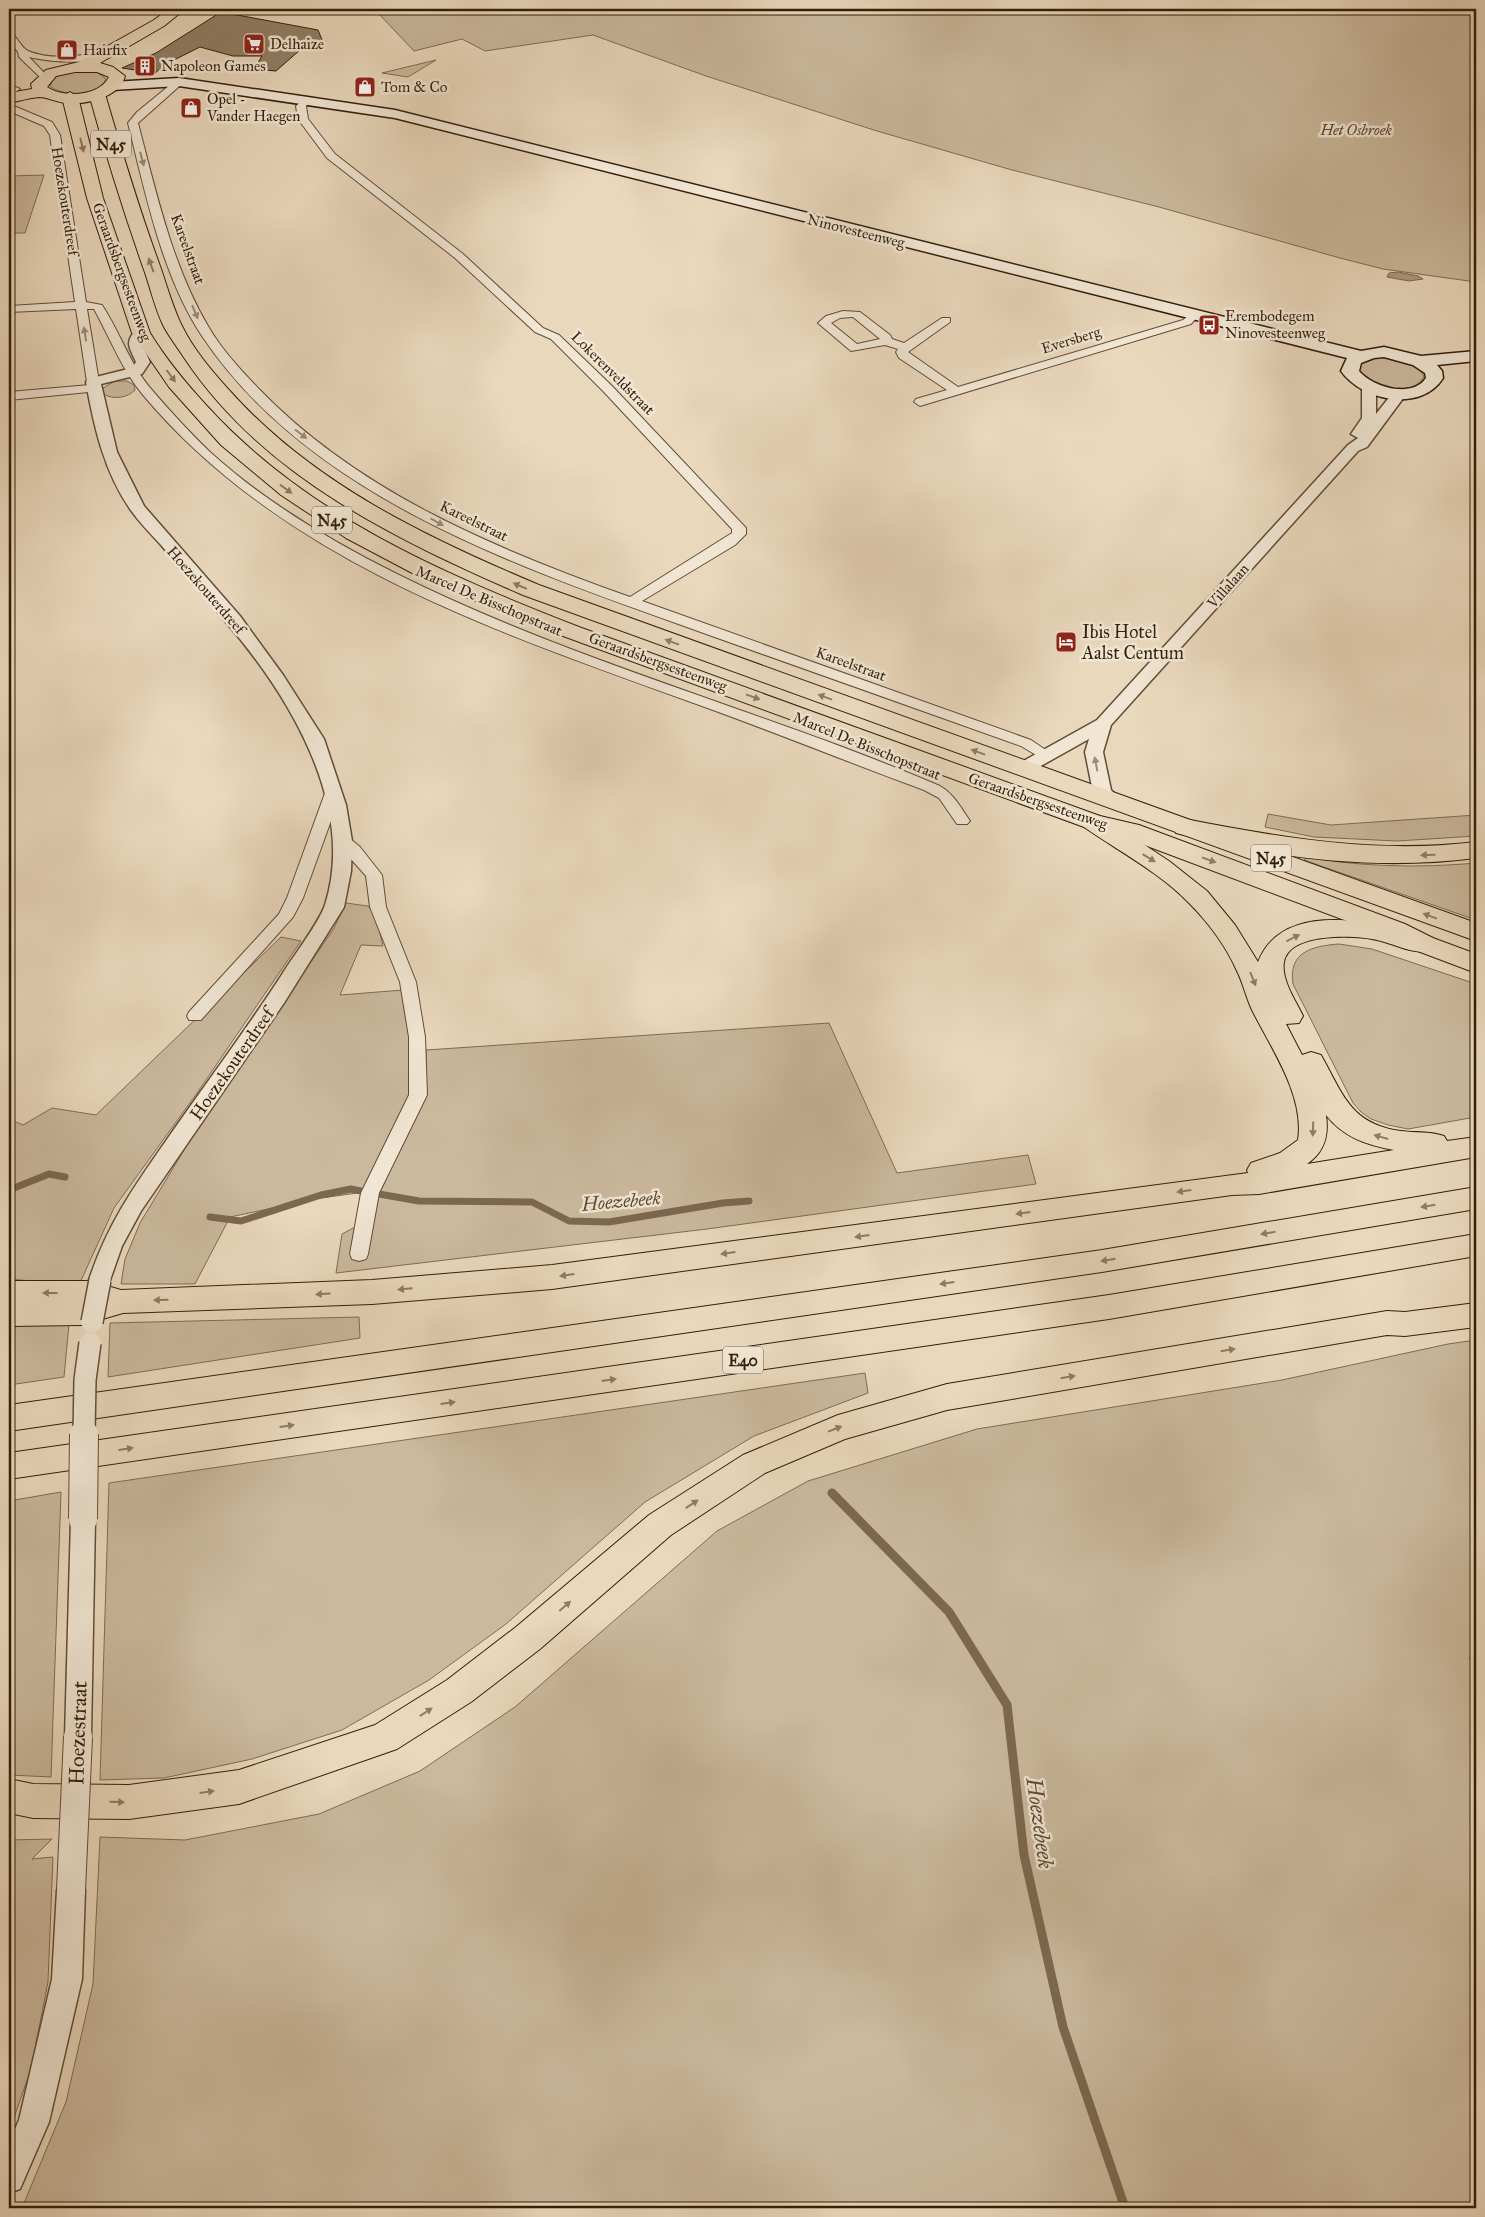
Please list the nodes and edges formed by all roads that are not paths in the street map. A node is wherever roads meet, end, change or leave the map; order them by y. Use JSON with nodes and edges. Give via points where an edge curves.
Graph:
{"nodes":[{"id":1,"x":178,"y":9,"type":"edge"},
{"id":2,"x":189,"y":9,"type":"edge"},
{"id":3,"x":9,"y":35,"type":"edge"},
{"id":4,"x":110,"y":52,"type":"junction"},
{"id":5,"x":25,"y":53,"type":"junction"},
{"id":6,"x":83,"y":66,"type":"junction"},
{"id":7,"x":66,"y":68,"type":"junction"},
{"id":8,"x":111,"y":77,"type":"junction"},
{"id":9,"x":179,"y":82,"type":"junction"},
{"id":10,"x":42,"y":85,"type":"junction"},
{"id":11,"x":10,"y":91,"type":"edge"},
{"id":12,"x":97,"y":94,"type":"junction"},
{"id":13,"x":70,"y":97,"type":"junction"},
{"id":14,"x":306,"y":100,"type":"junction"},
{"id":15,"x":9,"y":107,"type":"edge"},
{"id":16,"x":82,"y":306,"type":"junction"},
{"id":17,"x":9,"y":309,"type":"edge"},
{"id":18,"x":1193,"y":315,"type":"junction"},
{"id":19,"x":946,"y":320,"type":"dead end"},
{"id":20,"x":141,"y":333,"type":"junction"},
{"id":21,"x":886,"y":340,"type":"junction"},
{"id":22,"x":905,"y":347,"type":"junction"},
{"id":23,"x":1476,"y":356,"type":"edge"},
{"id":24,"x":1355,"y":361,"type":"junction"},
{"id":25,"x":1476,"y":362,"type":"edge"},
{"id":26,"x":1427,"y":366,"type":"junction"},
{"id":27,"x":133,"y":374,"type":"junction"},
{"id":28,"x":94,"y":385,"type":"junction"},
{"id":29,"x":1369,"y":388,"type":"junction"},
{"id":30,"x":956,"y":391,"type":"junction"},
{"id":31,"x":1400,"y":394,"type":"junction"},
{"id":32,"x":9,"y":396,"type":"edge"},
{"id":33,"x":920,"y":402,"type":"dead end"},
{"id":34,"x":1372,"y":424,"type":"junction"},
{"id":35,"x":630,"y":602,"type":"junction"},
{"id":36,"x":1103,"y":724,"type":"junction"},
{"id":37,"x":1046,"y":755,"type":"junction"},
{"id":38,"x":1024,"y":768,"type":"junction"},
{"id":39,"x":333,"y":793,"type":"junction"},
{"id":40,"x":1113,"y":801,"type":"junction"},
{"id":41,"x":962,"y":821,"type":"dead end"},
{"id":42,"x":1094,"y":822,"type":"junction"},
{"id":43,"x":1185,"y":827,"type":"junction"},
{"id":44,"x":343,"y":841,"type":"junction"},
{"id":45,"x":1476,"y":850,"type":"edge"},
{"id":46,"x":1476,"y":932,"type":"edge"},
{"id":47,"x":1424,"y":944,"type":"junction"},
{"id":48,"x":1476,"y":964,"type":"edge"},
{"id":49,"x":195,"y":1016,"type":"dead end"},
{"id":50,"x":1466,"y":1149,"type":"edge"},
{"id":51,"x":1232,"y":1184,"type":"junction"},
{"id":52,"x":1476,"y":1198,"type":"edge"},
{"id":53,"x":1476,"y":1245,"type":"edge"},
{"id":54,"x":360,"y":1254,"type":"dead end"},
{"id":55,"x":100,"y":1280,"type":"joint"},
{"id":56,"x":9,"y":1293,"type":"edge"},
{"id":57,"x":1476,"y":1296,"type":"edge"},
{"id":58,"x":123,"y":1301,"type":"junction"},
{"id":59,"x":9,"y":1314,"type":"edge"},
{"id":60,"x":1476,"y":1315,"type":"edge"},
{"id":61,"x":1387,"y":1323,"type":"junction"},
{"id":62,"x":9,"y":1418,"type":"edge"},
{"id":63,"x":9,"y":1466,"type":"edge"},
{"id":64,"x":17,"y":1801,"type":"edge"},
{"id":65,"x":9,"y":2178,"type":"edge"}],
"edges":[{"from":1,"to":4,"type":"main road"},
{"from":2,"to":8,"type":"main road"},
{"from":3,"to":5,"type":"street"},
{"from":4,"to":5,"type":"street","via":[[76,58]]},
{"from":4,"to":6,"type":"main road"},
{"from":5,"to":7,"type":"street","via":[[42,62]]},
{"from":5,"to":10,"type":"street","via":[[22,55]]},
{"from":6,"to":7,"type":"main road"},
{"from":6,"to":8,"type":"main road"},
{"from":7,"to":10,"type":"main road"},
{"from":8,"to":9,"type":"main road","name":"Ninovesteenweg"},
{"from":8,"to":12,"type":"main road"},
{"from":9,"to":14,"type":"main road","name":"Ninovesteenweg"},
{"from":9,"to":35,"type":"street","name":"Kareelstraat","one_way":true,"via":[[133,123],[154,206],[172,260],[199,322],[224,358],[253,391],[291,426],[334,459],[398,500],[488,547]]},
{"from":10,"to":11,"type":"main road"},
{"from":10,"to":13,"type":"main road","via":[[52,96]]},
{"from":12,"to":13,"type":"main road"},
{"from":38,"to":12,"type":"main road","name":"Geraardsbergsesteenweg","number":"N45","one_way":true,"via":[[513,583],[372,514],[297,465],[261,436],[222,397],[173,327],[125,194]]},
{"from":13,"to":20,"type":"main road","name":"Geraardsbergsesteenweg","number":"N45","one_way":true,"via":[[95,198]]},
{"from":14,"to":18,"type":"main road","name":"Ninovesteenweg","via":[[448,126]]},
{"from":14,"to":35,"type":"street","name":"Lokerenveldstraat","via":[[301,106],[303,119],[331,156],[459,256],[539,330],[555,337],[740,528],[739,534],[730,542]]},
{"from":15,"to":16,"type":"street","name":"Hoezekouterdreef","via":[[41,120],[53,129]]},
{"from":16,"to":17,"type":"street"},
{"from":16,"to":27,"type":"street","via":[[98,307]]},
{"from":28,"to":16,"type":"street","name":"Hoezekouterdreef","one_way":true},
{"from":18,"to":24,"type":"main road","name":"Ninovesteenweg"},
{"from":18,"to":30,"type":"street","name":"Eversberg","via":[[1185,322]]},
{"from":19,"to":22,"type":"street"},
{"from":20,"to":27,"type":"street","via":[[134,344],[142,364]]},
{"from":20,"to":42,"type":"main road","name":"Geraardsbergsesteenweg","number":"N45","one_way":true,"via":[[194,406],[232,446],[306,504],[411,564],[517,610]]},
{"from":21,"to":21,"type":"street","via":[[856,314],[834,317],[824,323],[855,348]]},
{"from":21,"to":22,"type":"street"},
{"from":22,"to":30,"type":"street","via":[[903,355]]},
{"from":23,"to":26,"type":"main road"},
{"from":24,"to":26,"type":"main road","via":[[1371,353],[1397,353]]},
{"from":24,"to":29,"type":"main road","via":[[1354,377]]},
{"from":25,"to":26,"type":"main road"},
{"from":26,"to":31,"type":"main road","via":[[1434,378],[1430,384]]},
{"from":27,"to":28,"type":"street"},
{"from":27,"to":41,"type":"street","name":"Marcel De Bisschopstraat","via":[[207,455],[244,486],[323,539],[388,576],[490,622],[793,734],[944,795]]},
{"from":28,"to":32,"type":"street"},
{"from":28,"to":39,"type":"street","name":"Hoezekouterdreef","via":[[109,452],[124,486],[154,531],[234,620],[274,675],[315,739]]},
{"from":29,"to":31,"type":"main road"},
{"from":29,"to":34,"type":"street"},
{"from":30,"to":33,"type":"street","name":"Eversberg"},
{"from":31,"to":34,"type":"street","name":"Villalaan"},
{"from":34,"to":36,"type":"street","name":"Villalaan","via":[[1362,444],[1353,448]]},
{"from":35,"to":37,"type":"street","name":"Kareelstraat","via":[[1026,743]]},
{"from":36,"to":37,"type":"street","name":"Villalaan"},
{"from":40,"to":36,"type":"street","name":"Villalaan","one_way":true,"via":[[1102,792],[1094,752]]},
{"from":37,"to":38,"type":"street","name":"Villalaan"},
{"from":38,"to":40,"type":"main road","name":"Geraardsbergsesteenweg","number":"N45"},
{"from":39,"to":44,"type":"street","name":"Hoezekouterdreef"},
{"from":39,"to":49,"type":"street","via":[[285,917]]},
{"from":40,"to":43,"type":"main road","name":"Geraardsbergsesteenweg","number":"N45"},
{"from":42,"to":47,"type":"main road","name":"Geraardsbergsesteenweg","number":"N45","one_way":true,"via":[[1130,831],[1378,923]]},
{"from":42,"to":51,"type":"main road","one_way":true,"via":[[1167,869],[1204,904],[1248,968],[1304,1089],[1314,1128],[1312,1141],[1303,1153],[1288,1163]]},
{"from":45,"to":43,"type":"main road","one_way":true,"via":[[1427,855],[1356,854]]},
{"from":46,"to":43,"type":"main road","name":"Geraardsbergsesteenweg","number":"N45","one_way":true},
{"from":44,"to":54,"type":"street","via":[[374,875],[378,907],[408,982],[416,1037],[418,1095],[370,1193]]},
{"from":44,"to":55,"type":"street","name":"Hoezekouterdreef","via":[[334,907],[277,998],[133,1205],[111,1246]]},
{"from":47,"to":48,"type":"main road","name":"Geraardsbergsesteenweg","number":"N45"},
{"from":50,"to":47,"type":"main road","one_way":true,"via":[[1429,1141],[1379,1137],[1361,1130],[1336,1112],[1277,988],[1271,968],[1276,951],[1286,942],[1314,930],[1359,928]]},
{"from":50,"to":51,"type":"main road","via":[[1259,1183]]},
{"from":51,"to":58,"type":"main road","one_way":true,"via":[[552,1277],[380,1291]]},
{"from":52,"to":62,"type":"main road","one_way":true,"via":[[1092,1262]]},
{"from":63,"to":53,"type":"main road","number":"E40","one_way":true,"via":[[1109,1307]]},
{"from":55,"to":65,"type":"street","name":"Hoezestraat","bridge":true,"via":[[85,1380],[78,1737],[67,1980],[34,2122]]},
{"from":58,"to":56,"type":"main road","one_way":true,"via":[[90,1293]]},
{"from":57,"to":61,"type":"main road","via":[[1402,1310]]},
{"from":58,"to":59,"type":"main road","via":[[82,1313]]},
{"from":60,"to":61,"type":"main road","via":[[1405,1324]]},
{"from":64,"to":61,"type":"main road","one_way":true,"via":[[129,1802],[239,1787],[385,1738],[458,1691],[528,1638],[660,1525],[754,1464],[838,1428],[947,1397]]}]}
